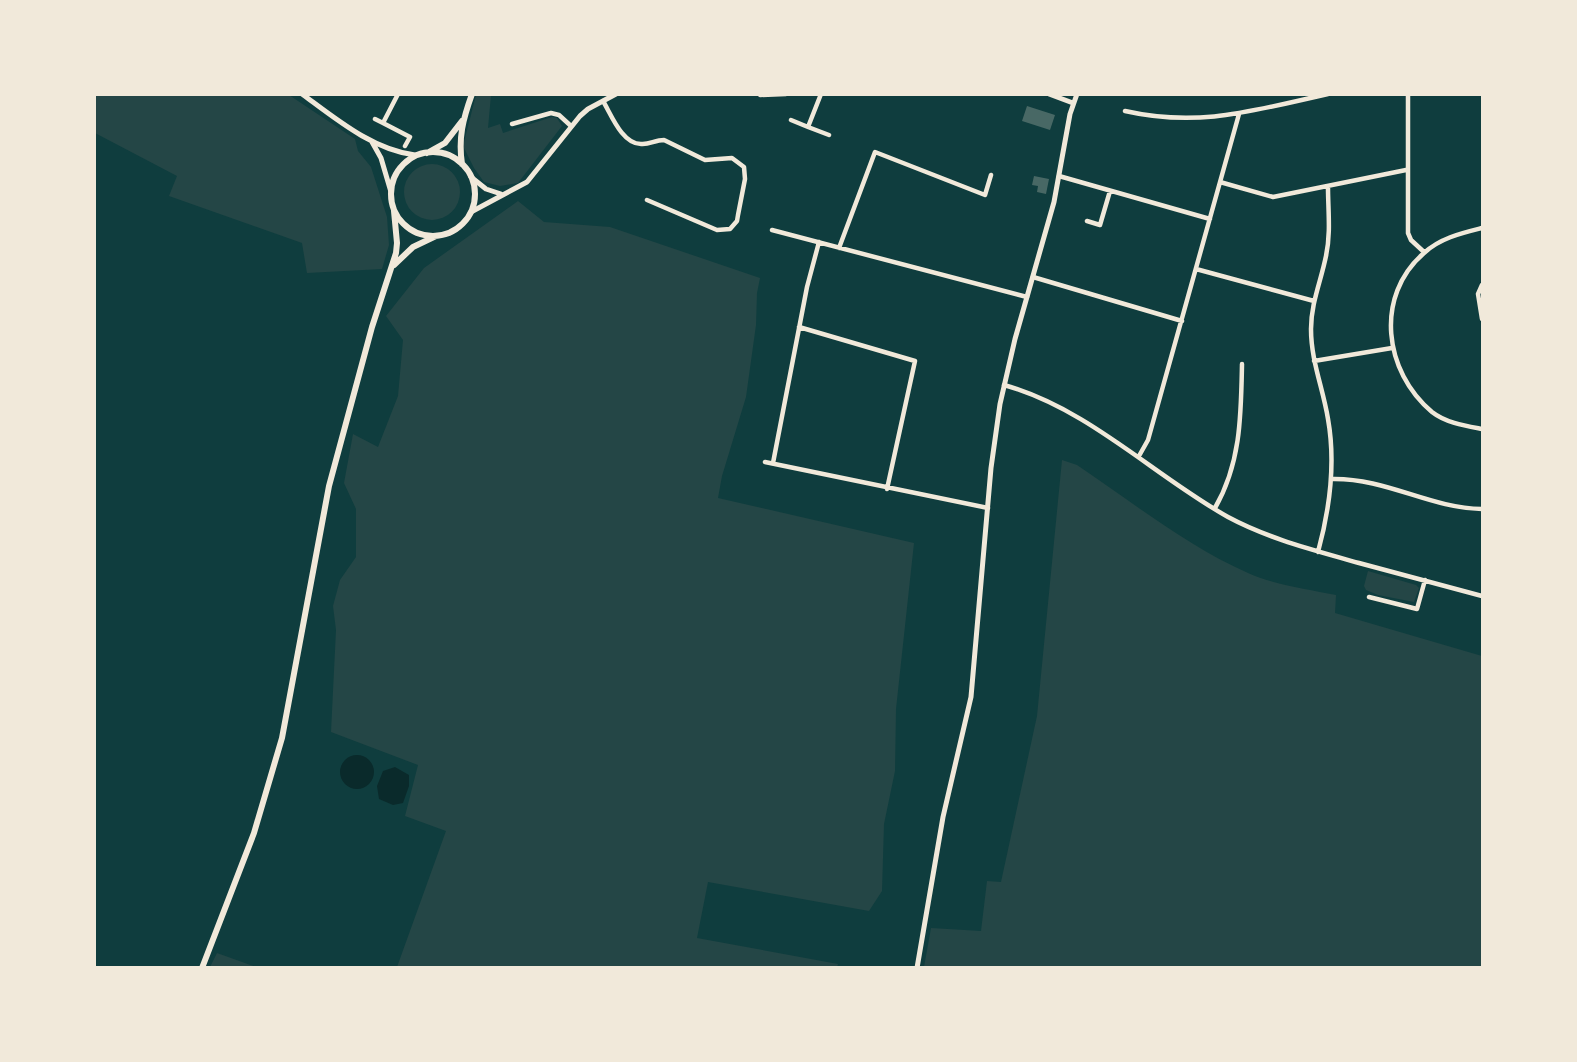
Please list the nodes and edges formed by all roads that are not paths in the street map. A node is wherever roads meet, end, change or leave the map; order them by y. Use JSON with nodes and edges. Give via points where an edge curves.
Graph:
{"nodes":[{"id":1,"x":302,"y":94,"type":"edge"},
{"id":2,"x":398,"y":94,"type":"edge"},
{"id":3,"x":472,"y":94,"type":"edge"},
{"id":4,"x":616,"y":94,"type":"edge"},
{"id":5,"x":786,"y":94,"type":"edge"},
{"id":6,"x":821,"y":94,"type":"edge"},
{"id":7,"x":1049,"y":94,"type":"edge"},
{"id":8,"x":1077,"y":94,"type":"edge"},
{"id":9,"x":1328,"y":94,"type":"edge"},
{"id":10,"x":1408,"y":94,"type":"edge"},
{"id":11,"x":760,"y":96,"type":"edge"},
{"id":12,"x":604,"y":101,"type":"junction"},
{"id":13,"x":1073,"y":103,"type":"junction"},
{"id":14,"x":1125,"y":111,"type":"dead end"},
{"id":15,"x":1239,"y":114,"type":"junction"},
{"id":16,"x":375,"y":119,"type":"dead end"},
{"id":17,"x":463,"y":120,"type":"junction"},
{"id":18,"x":791,"y":120,"type":"dead end"},
{"id":19,"x":383,"y":123,"type":"junction"},
{"id":20,"x":512,"y":124,"type":"dead end"},
{"id":21,"x":571,"y":126,"type":"junction"},
{"id":22,"x":808,"y":127,"type":"junction"},
{"id":23,"x":829,"y":135,"type":"dead end"},
{"id":24,"x":373,"y":142,"type":"junction"},
{"id":25,"x":405,"y":146,"type":"dead end"},
{"id":26,"x":426,"y":153,"type":"junction"},
{"id":27,"x":415,"y":156,"type":"junction"},
{"id":28,"x":462,"y":164,"type":"junction"},
{"id":29,"x":1406,"y":170,"type":"junction"},
{"id":30,"x":991,"y":175,"type":"dead end"},
{"id":31,"x":1059,"y":176,"type":"junction"},
{"id":32,"x":471,"y":177,"type":"junction"},
{"id":33,"x":1220,"y":182,"type":"junction"},
{"id":34,"x":1328,"y":187,"type":"junction"},
{"id":35,"x":1110,"y":191,"type":"junction"},
{"id":36,"x":391,"y":192,"type":"junction"},
{"id":37,"x":501,"y":194,"type":"junction"},
{"id":38,"x":647,"y":200,"type":"dead end"},
{"id":39,"x":394,"y":211,"type":"junction"},
{"id":40,"x":471,"y":212,"type":"junction"},
{"id":41,"x":1210,"y":219,"type":"junction"},
{"id":42,"x":1087,"y":221,"type":"dead end"},
{"id":43,"x":1482,"y":228,"type":"edge"},
{"id":44,"x":772,"y":230,"type":"dead end"},
{"id":45,"x":436,"y":236,"type":"junction"},
{"id":46,"x":819,"y":242,"type":"junction"},
{"id":47,"x":839,"y":247,"type":"junction"},
{"id":48,"x":1424,"y":252,"type":"junction"},
{"id":49,"x":1196,"y":269,"type":"junction"},
{"id":50,"x":391,"y":270,"type":"junction"},
{"id":51,"x":1033,"y":277,"type":"junction"},
{"id":52,"x":1482,"y":285,"type":"edge"},
{"id":53,"x":1027,"y":297,"type":"junction"},
{"id":54,"x":1314,"y":301,"type":"junction"},
{"id":55,"x":1482,"y":319,"type":"edge"},
{"id":56,"x":1182,"y":321,"type":"junction"},
{"id":57,"x":799,"y":327,"type":"junction"},
{"id":58,"x":1392,"y":348,"type":"junction"},
{"id":59,"x":1314,"y":361,"type":"junction"},
{"id":60,"x":1242,"y":364,"type":"dead end"},
{"id":61,"x":1004,"y":385,"type":"junction"},
{"id":62,"x":1482,"y":429,"type":"edge"},
{"id":63,"x":1139,"y":456,"type":"junction"},
{"id":64,"x":765,"y":463,"type":"dead end"},
{"id":65,"x":773,"y":463,"type":"junction"},
{"id":66,"x":1332,"y":479,"type":"junction"},
{"id":67,"x":887,"y":489,"type":"junction"},
{"id":68,"x":989,"y":508,"type":"junction"},
{"id":69,"x":1215,"y":508,"type":"junction"},
{"id":70,"x":1482,"y":509,"type":"edge"},
{"id":71,"x":1318,"y":552,"type":"junction"},
{"id":72,"x":1425,"y":580,"type":"junction"},
{"id":73,"x":1482,"y":596,"type":"edge"},
{"id":74,"x":1369,"y":597,"type":"dead end"},
{"id":75,"x":202,"y":968,"type":"edge"},
{"id":76,"x":918,"y":968,"type":"edge"}],
"edges":[{"from":1,"to":24,"type":"street"},
{"from":2,"to":19,"type":"street"},
{"from":3,"to":17,"type":"main road"},
{"from":4,"to":12,"type":"street"},
{"from":5,"to":11,"type":"street"},
{"from":6,"to":22,"type":"street"},
{"from":7,"to":13,"type":"street"},
{"from":8,"to":13,"type":"street"},
{"from":9,"to":15,"type":"street"},
{"from":10,"to":29,"type":"street"},
{"from":12,"to":21,"type":"street"},
{"from":12,"to":38,"type":"street","via":[[623,134],[633,142],[664,141],[705,160],[732,158],[744,167],[737,221],[730,229],[718,230]]},
{"from":13,"to":31,"type":"street"},
{"from":14,"to":15,"type":"street","via":[[1170,119]]},
{"from":15,"to":33,"type":"street"},
{"from":16,"to":19,"type":"street"},
{"from":17,"to":26,"type":"main road","via":[[449,139]]},
{"from":17,"to":28,"type":"main road"},
{"from":18,"to":22,"type":"street"},
{"from":19,"to":25,"type":"street","via":[[410,137]]},
{"from":20,"to":21,"type":"street","via":[[551,113]]},
{"from":21,"to":37,"type":"street","via":[[527,182]]},
{"from":22,"to":23,"type":"street"},
{"from":24,"to":27,"type":"street"},
{"from":24,"to":36,"type":"street"},
{"from":26,"to":27,"type":"main road"},
{"from":26,"to":28,"type":"main road"},
{"from":27,"to":36,"type":"main road","via":[[400,168]]},
{"from":28,"to":32,"type":"main road"},
{"from":29,"to":34,"type":"street"},
{"from":29,"to":48,"type":"street","via":[[1408,233]]},
{"from":30,"to":47,"type":"street","via":[[985,195],[875,152]]},
{"from":31,"to":35,"type":"street"},
{"from":31,"to":51,"type":"street"},
{"from":32,"to":37,"type":"street"},
{"from":32,"to":40,"type":"main road","via":[[475,191]]},
{"from":33,"to":34,"type":"street","via":[[1273,197]]},
{"from":33,"to":41,"type":"street"},
{"from":34,"to":54,"type":"street","via":[[1328,245]]},
{"from":35,"to":41,"type":"street"},
{"from":35,"to":42,"type":"street","via":[[1100,225]]},
{"from":36,"to":39,"type":"main road"},
{"from":37,"to":40,"type":"street"},
{"from":39,"to":45,"type":"main road","via":[[412,230]]},
{"from":39,"to":50,"type":"main road","via":[[397,243]]},
{"from":40,"to":45,"type":"main road","via":[[455,230]]},
{"from":41,"to":49,"type":"street"},
{"from":43,"to":48,"type":"street","via":[[1450,237]]},
{"from":44,"to":46,"type":"street"},
{"from":45,"to":50,"type":"main road","via":[[406,251]]},
{"from":46,"to":47,"type":"street"},
{"from":46,"to":57,"type":"street"},
{"from":47,"to":53,"type":"street"},
{"from":48,"to":58,"type":"street","via":[[1395,298]]},
{"from":49,"to":54,"type":"street"},
{"from":49,"to":56,"type":"street"},
{"from":50,"to":75,"type":"main road","via":[[329,486],[282,738],[254,834]]},
{"from":51,"to":53,"type":"street"},
{"from":51,"to":56,"type":"street"},
{"from":52,"to":55,"type":"street","via":[[1478,294]]},
{"from":53,"to":61,"type":"street"},
{"from":54,"to":59,"type":"street"},
{"from":56,"to":63,"type":"street","via":[[1148,440]]},
{"from":57,"to":65,"type":"street"},
{"from":57,"to":67,"type":"street","via":[[915,361]]},
{"from":58,"to":59,"type":"street"},
{"from":58,"to":62,"type":"street","via":[[1402,378],[1434,414]]},
{"from":59,"to":66,"type":"street","via":[[1328,418]]},
{"from":60,"to":69,"type":"street","via":[[1238,443]]},
{"from":61,"to":63,"type":"street","via":[[1052,403]]},
{"from":61,"to":68,"type":"street"},
{"from":63,"to":69,"type":"street"},
{"from":64,"to":65,"type":"street"},
{"from":65,"to":67,"type":"street"},
{"from":66,"to":70,"type":"street","via":[[1382,484],[1439,503]]},
{"from":66,"to":71,"type":"street"},
{"from":67,"to":68,"type":"street"},
{"from":68,"to":76,"type":"street","via":[[971,698],[943,817]]},
{"from":69,"to":71,"type":"street","via":[[1262,534]]},
{"from":71,"to":72,"type":"street"},
{"from":72,"to":73,"type":"street"},
{"from":72,"to":74,"type":"street","via":[[1417,609]]}]}
